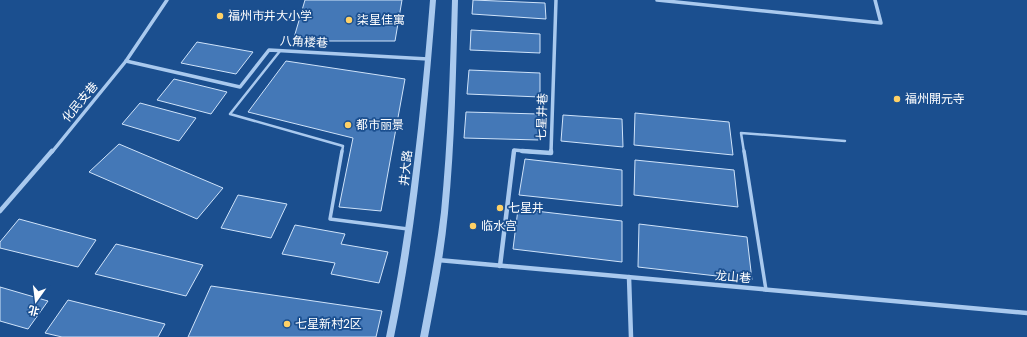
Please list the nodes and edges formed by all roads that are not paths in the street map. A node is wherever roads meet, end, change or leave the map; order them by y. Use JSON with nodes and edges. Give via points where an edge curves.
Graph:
{"nodes":[{"id":1,"x":167,"y":0,"type":"edge"},
{"id":2,"x":432,"y":0,"type":"edge"},
{"id":3,"x":456,"y":0,"type":"edge"},
{"id":4,"x":556,"y":0,"type":"edge"},
{"id":5,"x":656,"y":0,"type":"edge"},
{"id":6,"x":875,"y":0,"type":"edge"},
{"id":7,"x":280,"y":51,"type":"junction"},
{"id":8,"x":428,"y":59,"type":"junction"},
{"id":9,"x":126,"y":61,"type":"junction"},
{"id":10,"x":845,"y":141,"type":"dead end"},
{"id":11,"x":0,"y":211,"type":"edge"},
{"id":12,"x":409,"y":229,"type":"junction"},
{"id":13,"x":438,"y":260,"type":"junction"},
{"id":14,"x":500,"y":266,"type":"junction"},
{"id":15,"x":629,"y":277,"type":"junction"},
{"id":16,"x":766,"y":290,"type":"junction"},
{"id":17,"x":1027,"y":313,"type":"edge"},
{"id":18,"x":390,"y":337,"type":"edge"},
{"id":19,"x":424,"y":337,"type":"edge"},
{"id":20,"x":631,"y":337,"type":"edge"}],
"edges":[{"from":1,"to":9,"type":"street","name":"化民支巷"},
{"from":2,"to":8,"type":"street","name":"井大路"},
{"from":3,"to":13,"type":"street","via":[[452,115]]},
{"from":4,"to":14,"type":"street","name":"七星井巷","via":[[551,153],[514,150]]},
{"from":5,"to":6,"type":"street","via":[[881,23]]},
{"from":7,"to":8,"type":"street","name":"八角楼巷"},
{"from":7,"to":9,"type":"street","name":"八角楼巷","via":[[269,50],[240,87]]},
{"from":7,"to":12,"type":"lane","via":[[230,114],[343,146],[330,219]]},
{"from":8,"to":12,"type":"street","name":"井大路"},
{"from":9,"to":11,"type":"street","name":"化民支巷"},
{"from":10,"to":16,"type":"lane","via":[[741,133]]},
{"from":12,"to":18,"type":"street","name":"井大路","via":[[397,309]]},
{"from":13,"to":14,"type":"street","name":"龙山巷"},
{"from":13,"to":19,"type":"street"},
{"from":14,"to":15,"type":"street","name":"龙山巷"},
{"from":15,"to":16,"type":"street","name":"龙山巷"},
{"from":15,"to":20,"type":"street"},
{"from":16,"to":17,"type":"street","name":"龙山巷"}]}
